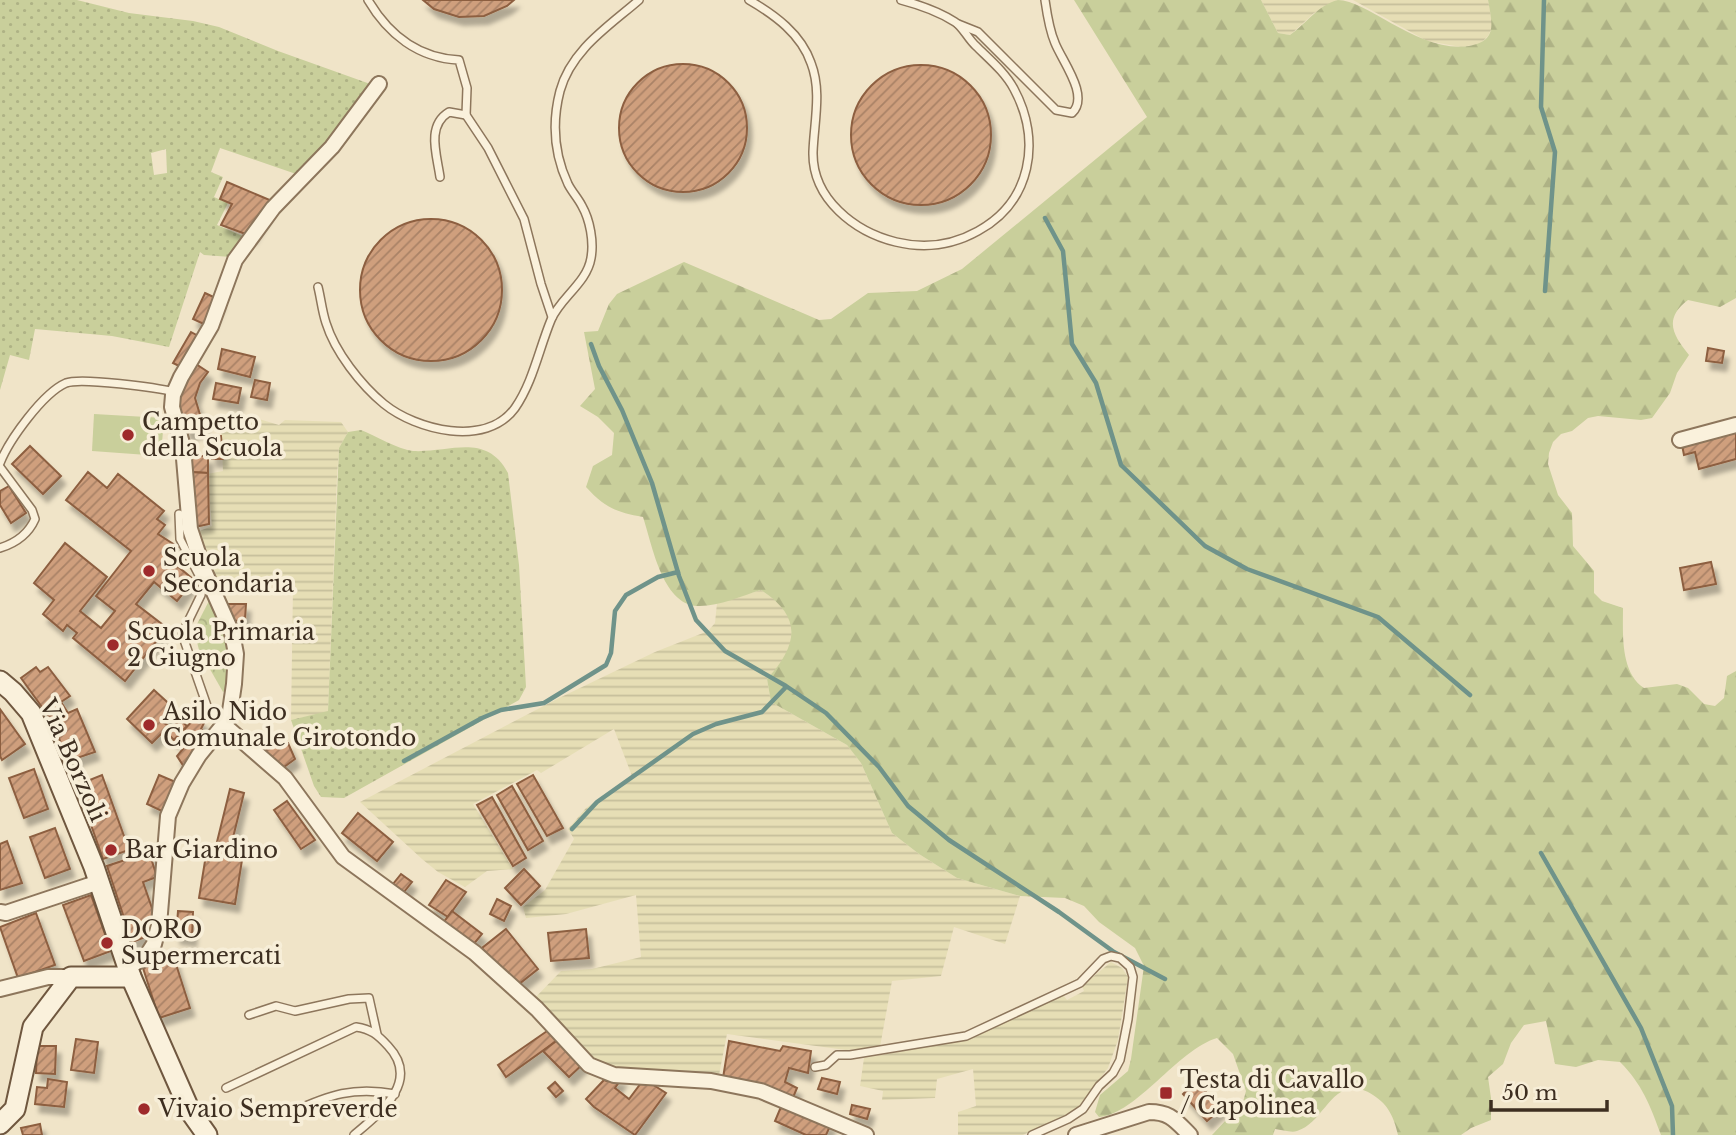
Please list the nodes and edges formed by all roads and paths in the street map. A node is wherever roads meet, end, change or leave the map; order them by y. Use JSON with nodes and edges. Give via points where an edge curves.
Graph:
{"nodes":[{"id":1,"x":368,"y":0,"type":"edge"},
{"id":2,"x":639,"y":0,"type":"edge"},
{"id":3,"x":749,"y":0,"type":"edge"},
{"id":4,"x":901,"y":0,"type":"edge"},
{"id":5,"x":1045,"y":0,"type":"edge"},
{"id":6,"x":958,"y":23,"type":"junction"},
{"id":7,"x":379,"y":84,"type":"dead end"},
{"id":8,"x":466,"y":115,"type":"junction"},
{"id":9,"x":440,"y":177,"type":"dead end"},
{"id":10,"x":318,"y":287,"type":"dead end"},
{"id":11,"x":552,"y":317,"type":"junction"},
{"id":12,"x":175,"y":392,"type":"junction"},
{"id":13,"x":1736,"y":425,"type":"edge"},
{"id":14,"x":1680,"y":440,"type":"dead end"},
{"id":15,"x":0,"y":465,"type":"edge"},
{"id":16,"x":179,"y":514,"type":"dead end"},
{"id":17,"x":0,"y":548,"type":"edge"},
{"id":18,"x":0,"y":681,"type":"edge"},
{"id":19,"x":224,"y":725,"type":"junction"},
{"id":20,"x":99,"y":882,"type":"junction"},
{"id":21,"x":0,"y":912,"type":"edge"},
{"id":22,"x":129,"y":972,"type":"junction"},
{"id":23,"x":71,"y":978,"type":"junction"},
{"id":24,"x":0,"y":989,"type":"edge"},
{"id":25,"x":249,"y":1014,"type":"dead end"},
{"id":26,"x":377,"y":1034,"type":"junction"},
{"id":27,"x":815,"y":1067,"type":"dead end"},
{"id":28,"x":226,"y":1087,"type":"dead end"},
{"id":29,"x":395,"y":1094,"type":"junction"},
{"id":30,"x":292,"y":1112,"type":"dead end"},
{"id":31,"x":0,"y":1124,"type":"edge"},
{"id":32,"x":206,"y":1135,"type":"edge"},
{"id":33,"x":355,"y":1135,"type":"edge"},
{"id":34,"x":866,"y":1135,"type":"edge"},
{"id":35,"x":1032,"y":1135,"type":"edge"},
{"id":36,"x":1076,"y":1135,"type":"edge"},
{"id":37,"x":1190,"y":1135,"type":"edge"}],
"edges":[{"from":1,"to":8,"type":"lane","via":[[387,28],[413,48],[459,60],[467,88]]},
{"from":2,"to":11,"type":"lane","via":[[581,51],[561,89],[555,136],[565,177],[587,217],[592,249],[589,266]]},
{"from":3,"to":6,"type":"lane","via":[[788,27],[813,66],[813,155],[817,180],[830,202],[864,229],[919,246],[953,242],[998,219],[1027,172],[1027,130],[1014,88]]},
{"from":4,"to":6,"type":"lane"},
{"from":5,"to":6,"type":"lane","via":[[1054,40],[1078,96],[1072,113],[1056,110],[978,32]]},
{"from":7,"to":12,"type":"street","via":[[332,147],[273,208],[235,260],[211,326]]},
{"from":8,"to":9,"type":"lane","via":[[449,112],[437,125]]},
{"from":8,"to":11,"type":"lane","via":[[524,219]]},
{"from":10,"to":11,"type":"lane","via":[[332,337],[374,396],[405,419],[438,430],[491,426],[514,410]]},
{"from":12,"to":15,"type":"lane","via":[[151,386],[68,382],[42,402]]},
{"from":12,"to":19,"type":"street","via":[[172,407],[183,447],[190,529],[236,654],[229,718]]},
{"from":13,"to":14,"type":"street"},
{"from":15,"to":17,"type":"lane","via":[[35,519],[30,530]]},
{"from":16,"to":19,"type":"lane","via":[[180,539],[203,583],[182,634],[207,706]]},
{"from":18,"to":20,"type":"main road","name":"Via Borzoli","via":[[31,713]]},
{"from":19,"to":22,"type":"street","via":[[181,783],[168,816],[156,937],[145,958]]},
{"from":19,"to":34,"type":"street","via":[[285,778],[343,857],[475,953],[537,1009],[589,1065],[614,1075],[744,1086]]},
{"from":20,"to":21,"type":"street"},
{"from":20,"to":22,"type":"main road","name":"Via Borzoli"},
{"from":22,"to":23,"type":"main road"},
{"from":22,"to":32,"type":"main road","name":"Via Borzoli","via":[[190,1111]]},
{"from":23,"to":24,"type":"street","via":[[48,978]]},
{"from":23,"to":31,"type":"main road","via":[[33,1027],[15,1109]]},
{"from":25,"to":26,"type":"lane","via":[[276,1006],[295,1012],[369,998]]},
{"from":26,"to":28,"type":"lane","via":[[356,1027]]},
{"from":26,"to":29,"type":"lane","via":[[397,1055],[401,1080]]},
{"from":27,"to":35,"type":"lane","via":[[826,1065],[837,1055],[966,1036],[1080,983],[1103,959],[1120,958],[1133,977],[1120,1060],[1083,1109]]},
{"from":29,"to":30,"type":"lane","via":[[373,1090],[337,1094]]},
{"from":29,"to":33,"type":"lane"},
{"from":36,"to":37,"type":"street","via":[[1161,1112]]}]}
